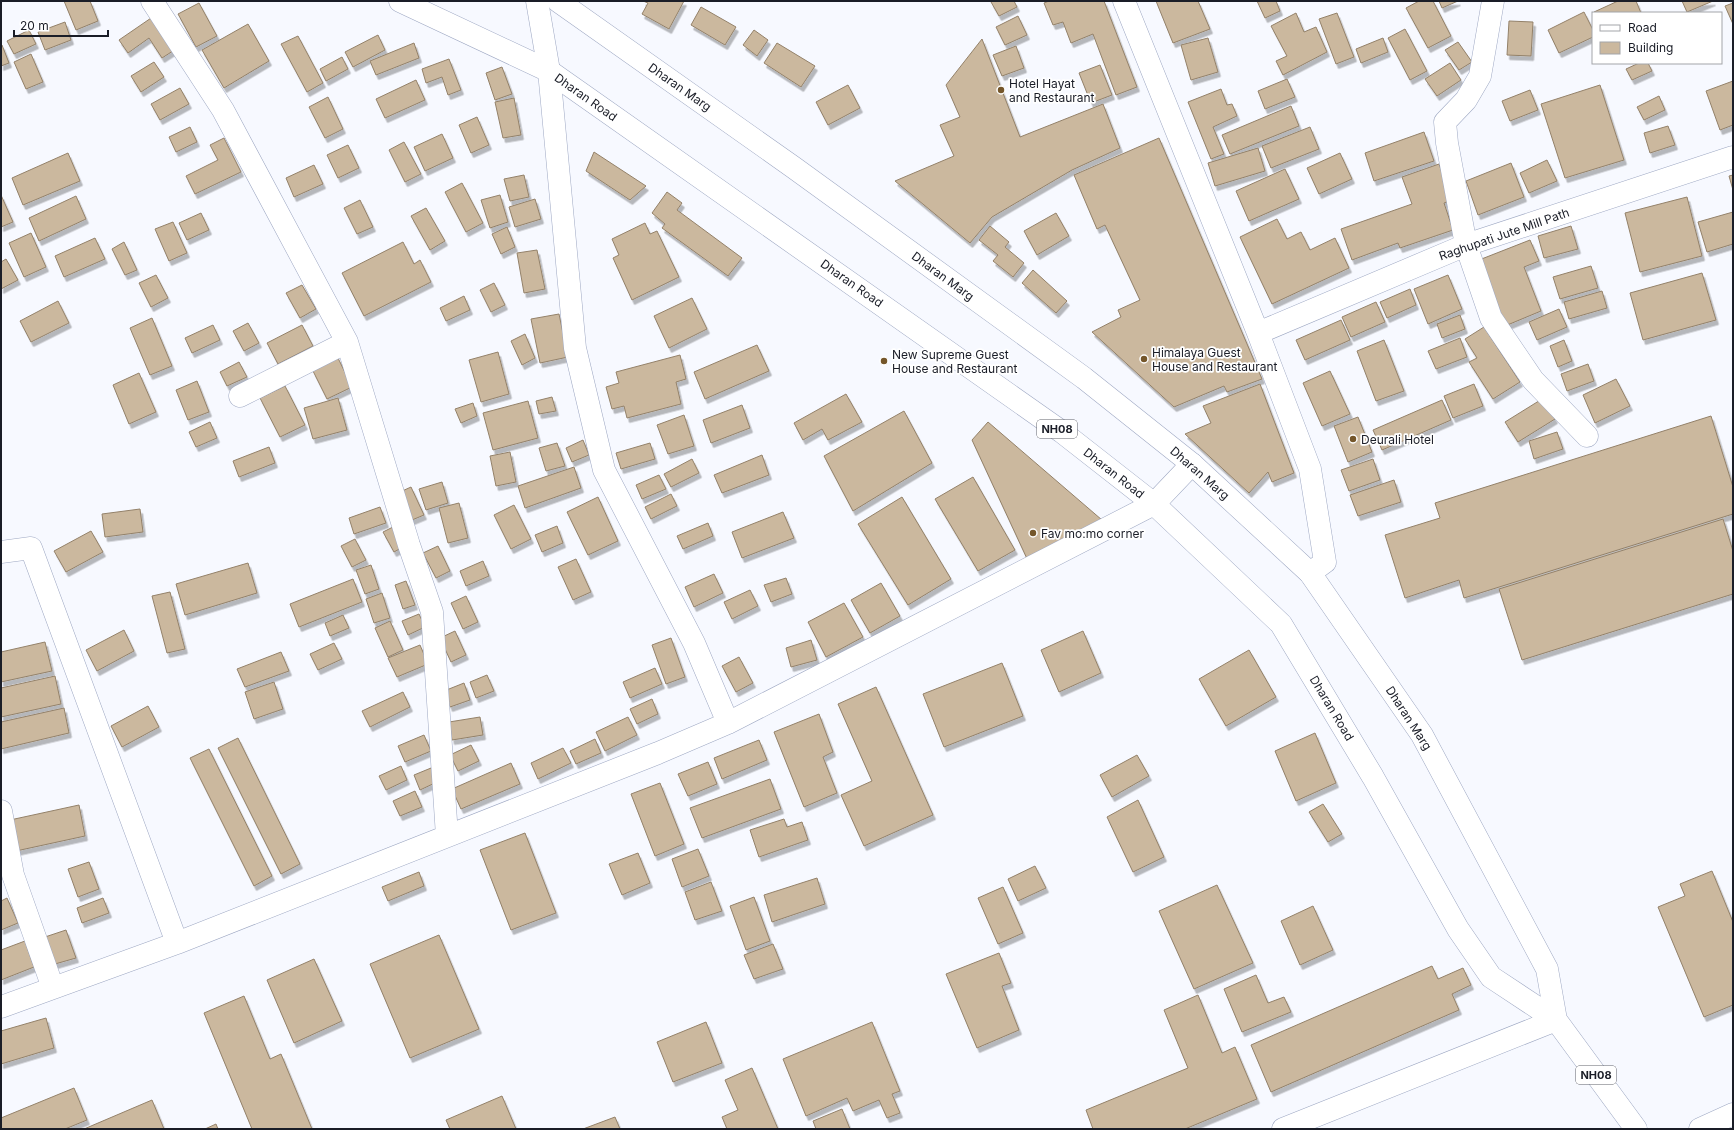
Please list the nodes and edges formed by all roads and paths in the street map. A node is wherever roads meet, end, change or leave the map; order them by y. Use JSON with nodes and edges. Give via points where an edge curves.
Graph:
{"nodes":[{"id":1,"x":152,"y":1,"type":"edge"},
{"id":2,"x":400,"y":1,"type":"edge"},
{"id":3,"x":537,"y":1,"type":"edge"},
{"id":4,"x":558,"y":1,"type":"edge"},
{"id":5,"x":1124,"y":1,"type":"edge"},
{"id":6,"x":1493,"y":1,"type":"edge"},
{"id":7,"x":549,"y":71,"type":"junction"},
{"id":8,"x":1733,"y":157,"type":"edge"},
{"id":9,"x":1466,"y":244,"type":"junction"},
{"id":10,"x":1258,"y":333,"type":"junction"},
{"id":11,"x":347,"y":342,"type":"junction"},
{"id":12,"x":240,"y":396,"type":"dead end"},
{"id":13,"x":1587,"y":436,"type":"dead end"},
{"id":14,"x":1192,"y":464,"type":"junction"},
{"id":15,"x":1154,"y":504,"type":"junction"},
{"id":16,"x":1,"y":552,"type":"edge"},
{"id":17,"x":1310,"y":573,"type":"junction"},
{"id":18,"x":728,"y":723,"type":"junction"},
{"id":19,"x":1,"y":811,"type":"edge"},
{"id":20,"x":447,"y":836,"type":"junction"},
{"id":21,"x":177,"y":943,"type":"junction"},
{"id":22,"x":53,"y":988,"type":"junction"},
{"id":23,"x":1,"y":1007,"type":"edge"},
{"id":24,"x":1556,"y":1020,"type":"junction"},
{"id":25,"x":1733,"y":1114,"type":"edge"},
{"id":26,"x":1283,"y":1129,"type":"edge"},
{"id":27,"x":1636,"y":1129,"type":"edge"},
{"id":28,"x":1700,"y":1129,"type":"edge"}],
"edges":[{"from":1,"to":11,"type":"main road","via":[[223,110]]},
{"from":2,"to":7,"type":"main road","name":"Dharan Road","number":"NH08"},
{"from":3,"to":7,"type":"main road"},
{"from":4,"to":14,"type":"main road","name":"Dharan Marg","number":"NH08","via":[[1077,373]]},
{"from":5,"to":10,"type":"main road"},
{"from":6,"to":9,"type":"main road","via":[[1480,76],[1466,100],[1445,122]]},
{"from":7,"to":15,"type":"main road","name":"Dharan Road","number":"NH08","via":[[1055,427]]},
{"from":7,"to":18,"type":"main road","via":[[575,348],[604,470],[694,643]]},
{"from":8,"to":9,"type":"main road","name":"Raghupati Jute Mill Path"},
{"from":9,"to":10,"type":"main road","name":"Raghupati Jute Mill Path"},
{"from":9,"to":13,"type":"main road","via":[[1491,318],[1533,380]]},
{"from":10,"to":17,"type":"main road","via":[[1310,469],[1325,562]]},
{"from":11,"to":12,"type":"main road"},
{"from":11,"to":20,"type":"main road","via":[[432,612]]},
{"from":14,"to":15,"type":"main road"},
{"from":14,"to":17,"type":"main road","name":"Dharan Marg","number":"NH08"},
{"from":15,"to":18,"type":"main road"},
{"from":15,"to":24,"type":"main road","name":"Dharan Road","number":"NH08","via":[[1282,624],[1466,941],[1491,977]]},
{"from":16,"to":21,"type":"main road","via":[[31,548]]},
{"from":17,"to":24,"type":"main road","name":"Dharan Marg","number":"NH08","via":[[1422,735],[1547,969]]},
{"from":18,"to":20,"type":"main road"},
{"from":19,"to":22,"type":"main road","via":[[14,875]]},
{"from":20,"to":21,"type":"main road"},
{"from":21,"to":22,"type":"main road"},
{"from":22,"to":23,"type":"main road"},
{"from":24,"to":26,"type":"main road"},
{"from":24,"to":27,"type":"main road","name":"Dharan Marg","number":"NH08"},
{"from":25,"to":28,"type":"main road"}]}
